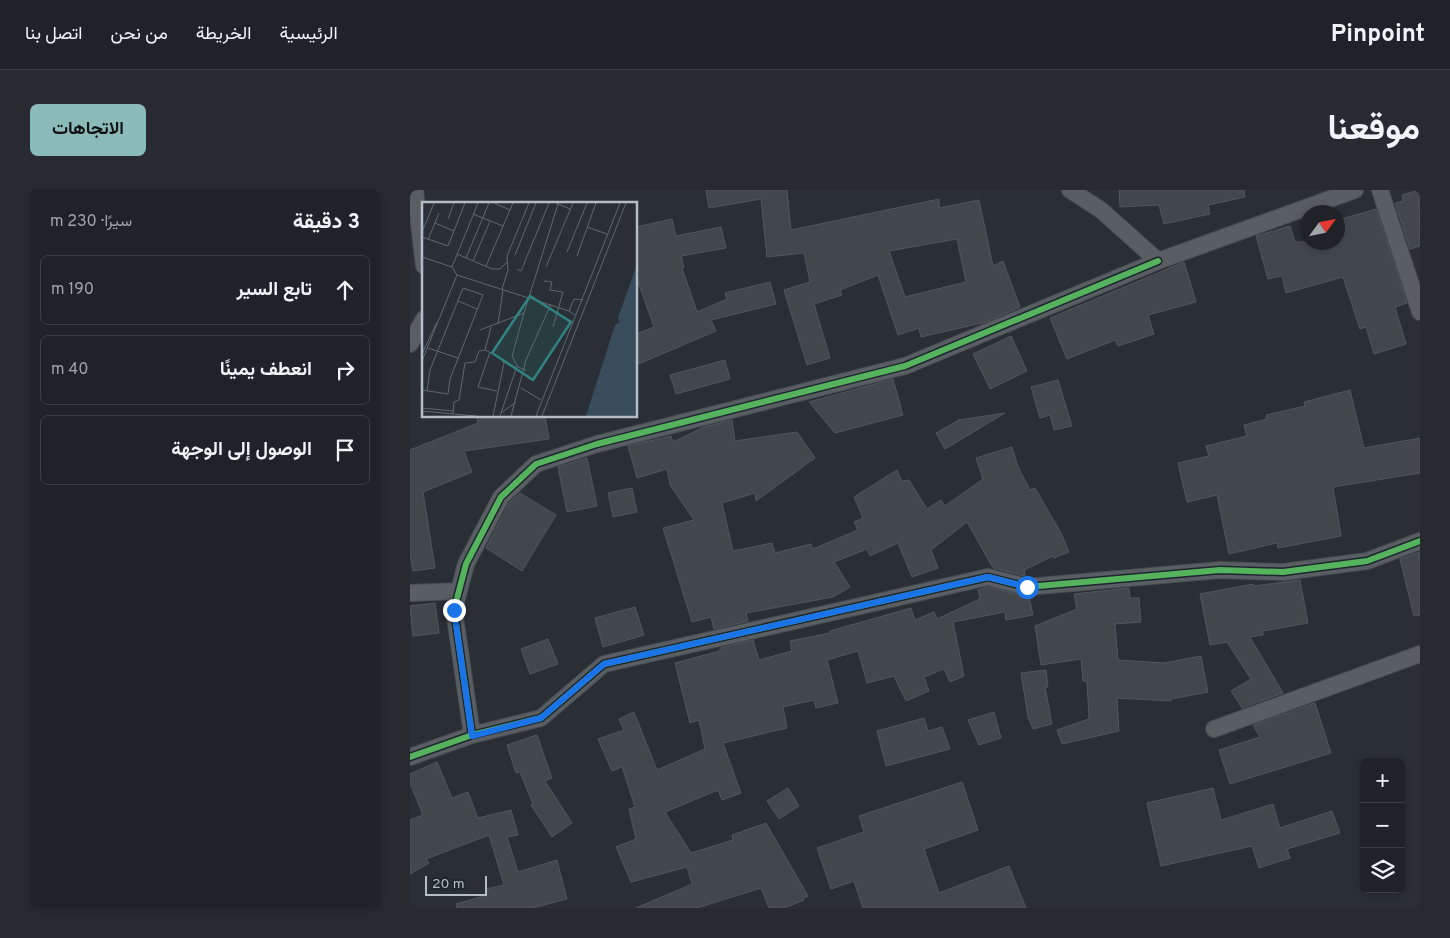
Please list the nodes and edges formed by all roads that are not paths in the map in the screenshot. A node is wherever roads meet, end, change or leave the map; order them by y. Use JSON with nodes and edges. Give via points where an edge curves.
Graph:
{"nodes":[{"id":1,"x":415,"y":190,"type":"edge"},
{"id":2,"x":1070,"y":190,"type":"edge"},
{"id":3,"x":1355,"y":190,"type":"edge"},
{"id":4,"x":1380,"y":190,"type":"edge"},
{"id":5,"x":422,"y":249,"type":"edge"},
{"id":6,"x":1158,"y":261,"type":"junction"},
{"id":7,"x":1420,"y":312,"type":"edge"},
{"id":8,"x":422,"y":323,"type":"edge"},
{"id":9,"x":410,"y":344,"type":"edge"},
{"id":10,"x":1420,"y":541,"type":"edge"},
{"id":11,"x":459,"y":591,"type":"junction"},
{"id":12,"x":410,"y":593,"type":"edge"},
{"id":13,"x":1420,"y":654,"type":"edge"},
{"id":14,"x":1214,"y":729,"type":"dead end"},
{"id":15,"x":472,"y":736,"type":"junction"},
{"id":16,"x":410,"y":756,"type":"edge"}],
"edges":[{"from":1,"to":5,"type":"street"},
{"from":2,"to":6,"type":"street","via":[[1100,210]]},
{"from":3,"to":6,"type":"street"},
{"from":4,"to":7,"type":"street"},
{"from":6,"to":11,"type":"street","via":[[905,366],[597,444],[536,464],[501,498],[466,564]]},
{"from":8,"to":9,"type":"street"},
{"from":10,"to":15,"type":"street","via":[[1367,561],[1282,572],[1220,570],[1027,587],[988,577],[604,664],[541,718]]},
{"from":11,"to":12,"type":"street"},
{"from":11,"to":15,"type":"street","via":[[454,610]]},
{"from":13,"to":14,"type":"street"},
{"from":15,"to":16,"type":"street"}]}
